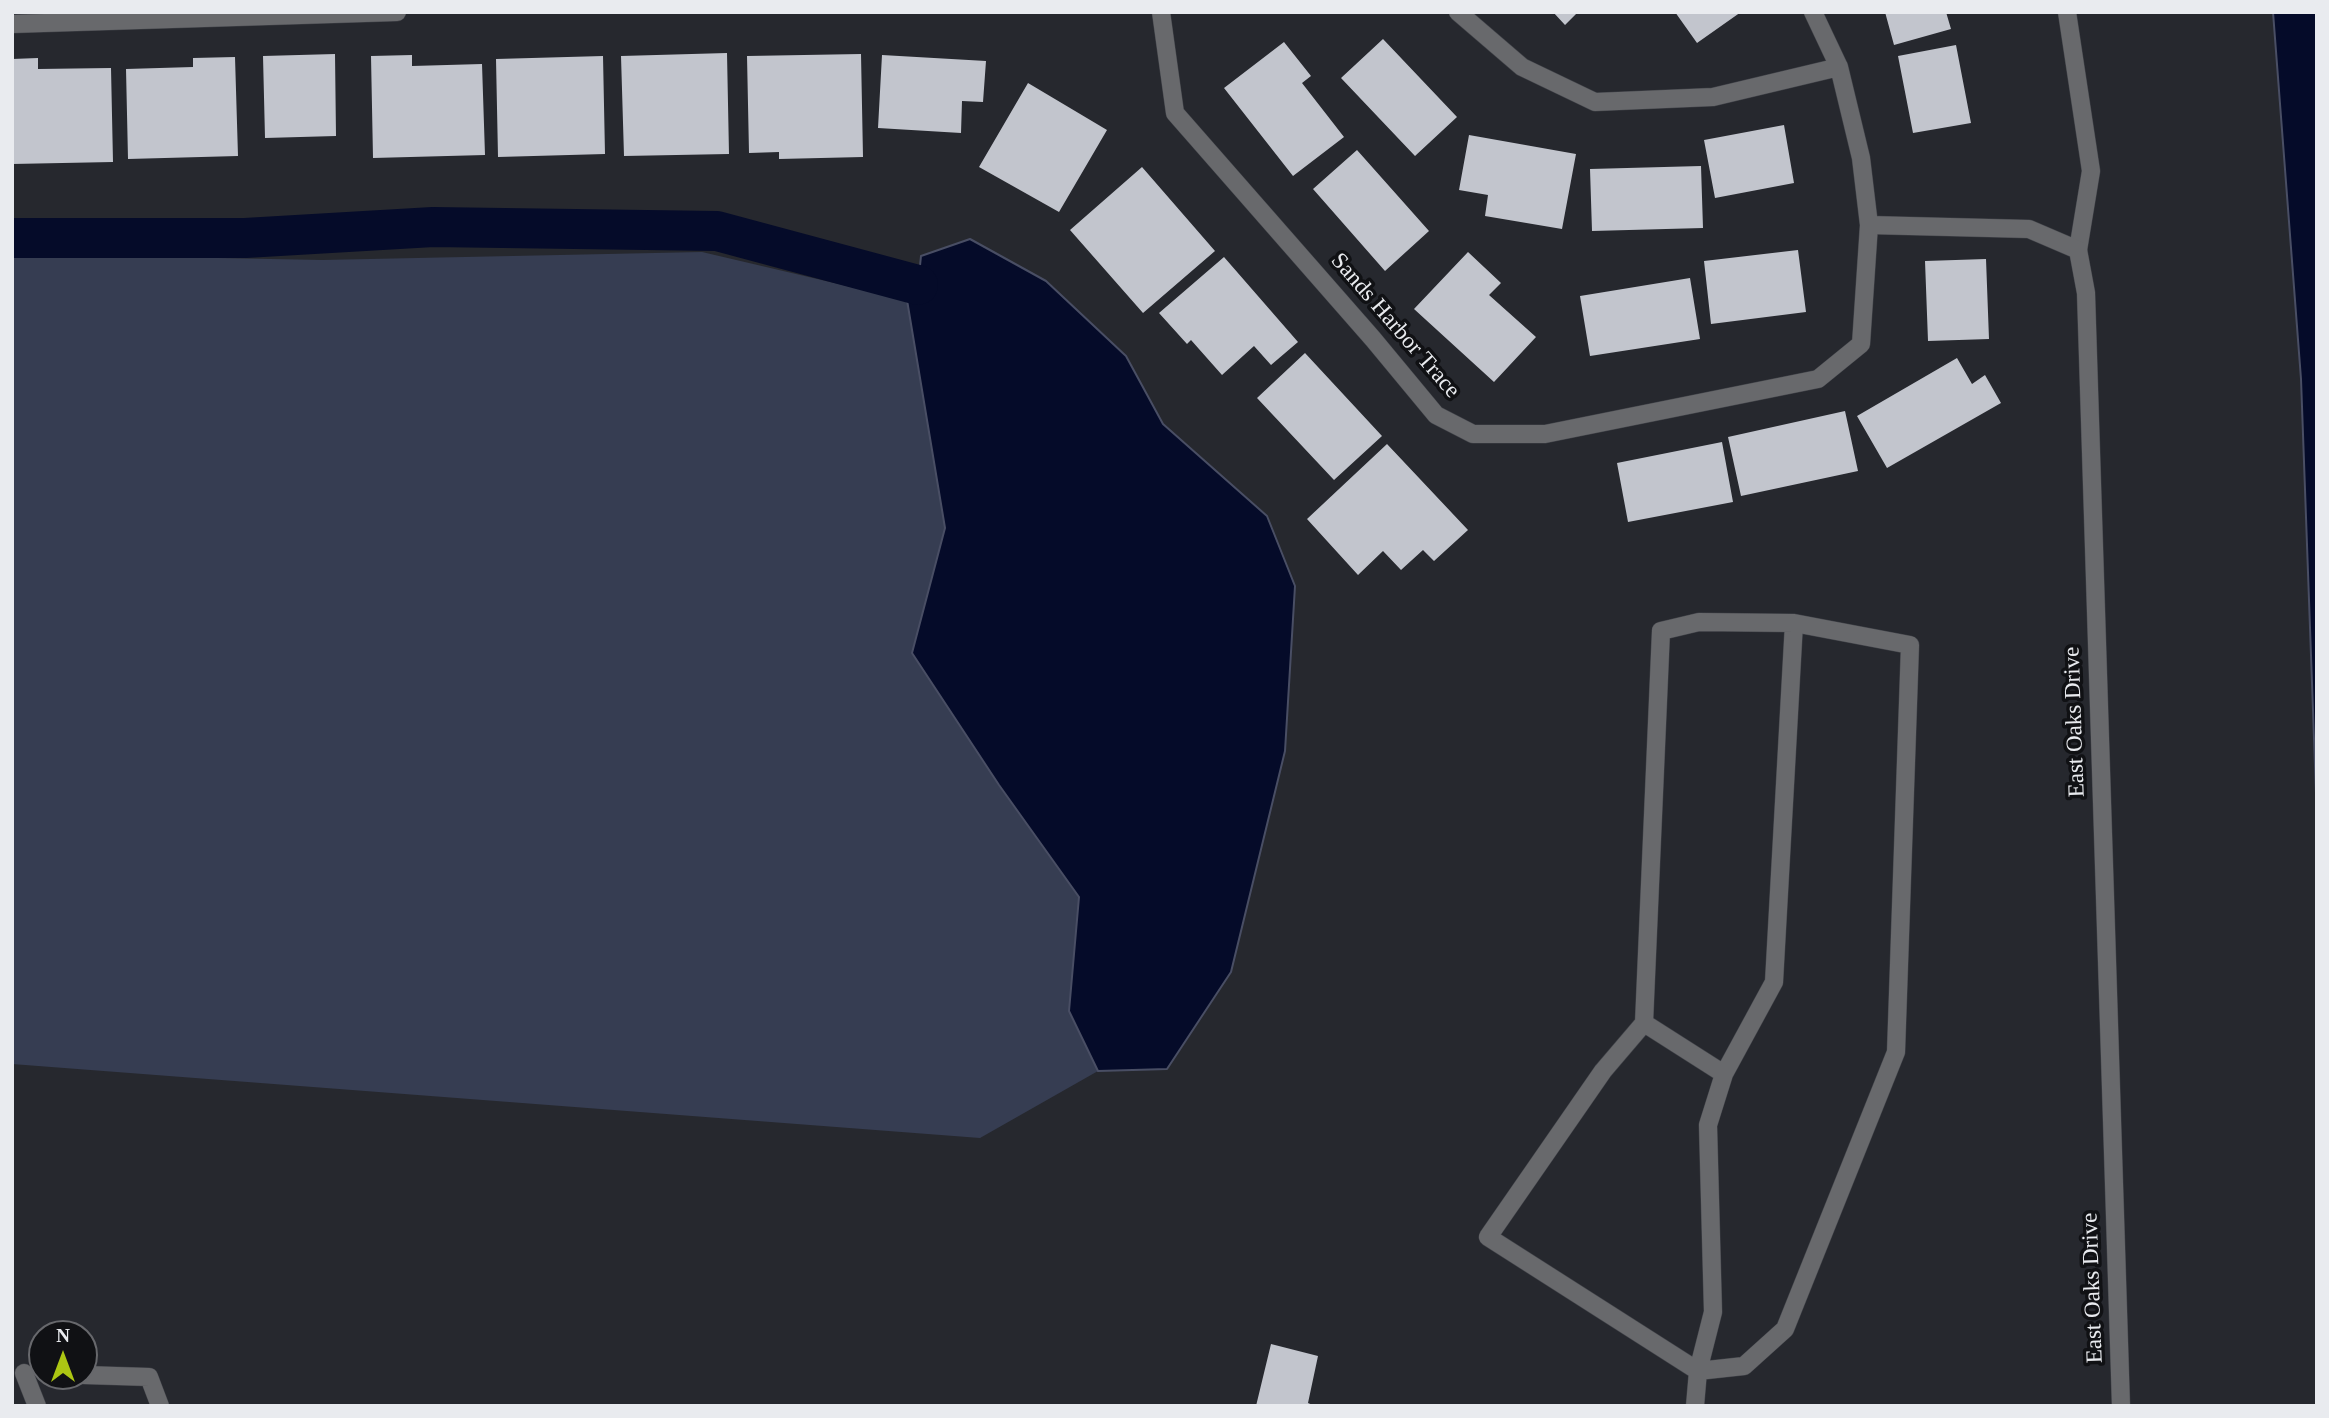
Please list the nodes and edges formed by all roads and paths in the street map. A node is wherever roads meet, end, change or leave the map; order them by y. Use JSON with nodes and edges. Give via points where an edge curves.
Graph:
{"nodes":[{"id":1,"x":397,"y":12,"type":"edge"},
{"id":2,"x":1161,"y":12,"type":"edge"},
{"id":3,"x":1458,"y":12,"type":"edge"},
{"id":4,"x":1813,"y":12,"type":"edge"},
{"id":5,"x":2067,"y":12,"type":"edge"},
{"id":6,"x":12,"y":24,"type":"edge"},
{"id":7,"x":1839,"y":67,"type":"junction"},
{"id":8,"x":1869,"y":225,"type":"junction"},
{"id":9,"x":2078,"y":250,"type":"junction"},
{"id":10,"x":1794,"y":623,"type":"junction"},
{"id":11,"x":1644,"y":1023,"type":"junction"},
{"id":12,"x":1724,"y":1074,"type":"junction"},
{"id":13,"x":1698,"y":1371,"type":"junction"},
{"id":14,"x":18,"y":1373,"type":"edge"},
{"id":15,"x":98,"y":1375,"type":"edge"},
{"id":16,"x":37,"y":1406,"type":"edge"},
{"id":17,"x":160,"y":1406,"type":"edge"},
{"id":18,"x":1695,"y":1406,"type":"edge"},
{"id":19,"x":2121,"y":1406,"type":"edge"}],
"edges":[{"from":1,"to":6,"type":"street"},
{"from":2,"to":8,"type":"street","name":"Sands Harbor Trace","via":[[1175,113],[1436,415],[1473,433],[1545,433],[1818,379],[1861,344]]},
{"from":3,"to":7,"type":"street","via":[[1522,67],[1595,102],[1713,97]]},
{"from":4,"to":7,"type":"street","name":"Sands Harbor Trace"},
{"from":5,"to":9,"type":"street","name":"East Oaks Drive","via":[[2091,171]]},
{"from":7,"to":8,"type":"street","name":"Sands Harbor Trace","via":[[1861,158]]},
{"from":8,"to":9,"type":"street","via":[[2029,229]]},
{"from":9,"to":19,"type":"street","name":"East Oaks Drive","via":[[2086,293]]},
{"from":10,"to":11,"type":"street","via":[[1699,622],[1661,631]]},
{"from":10,"to":12,"type":"street","via":[[1774,982]]},
{"from":10,"to":13,"type":"street","via":[[1910,645],[1896,1052],[1785,1329],[1744,1366]]},
{"from":11,"to":12,"type":"street"},
{"from":11,"to":13,"type":"street","via":[[1603,1071],[1488,1237]]},
{"from":12,"to":13,"type":"street","via":[[1708,1125],[1713,1312]]},
{"from":13,"to":18,"type":"street"},
{"from":14,"to":16,"type":"street"},
{"from":15,"to":17,"type":"street","via":[[149,1377]]}]}
